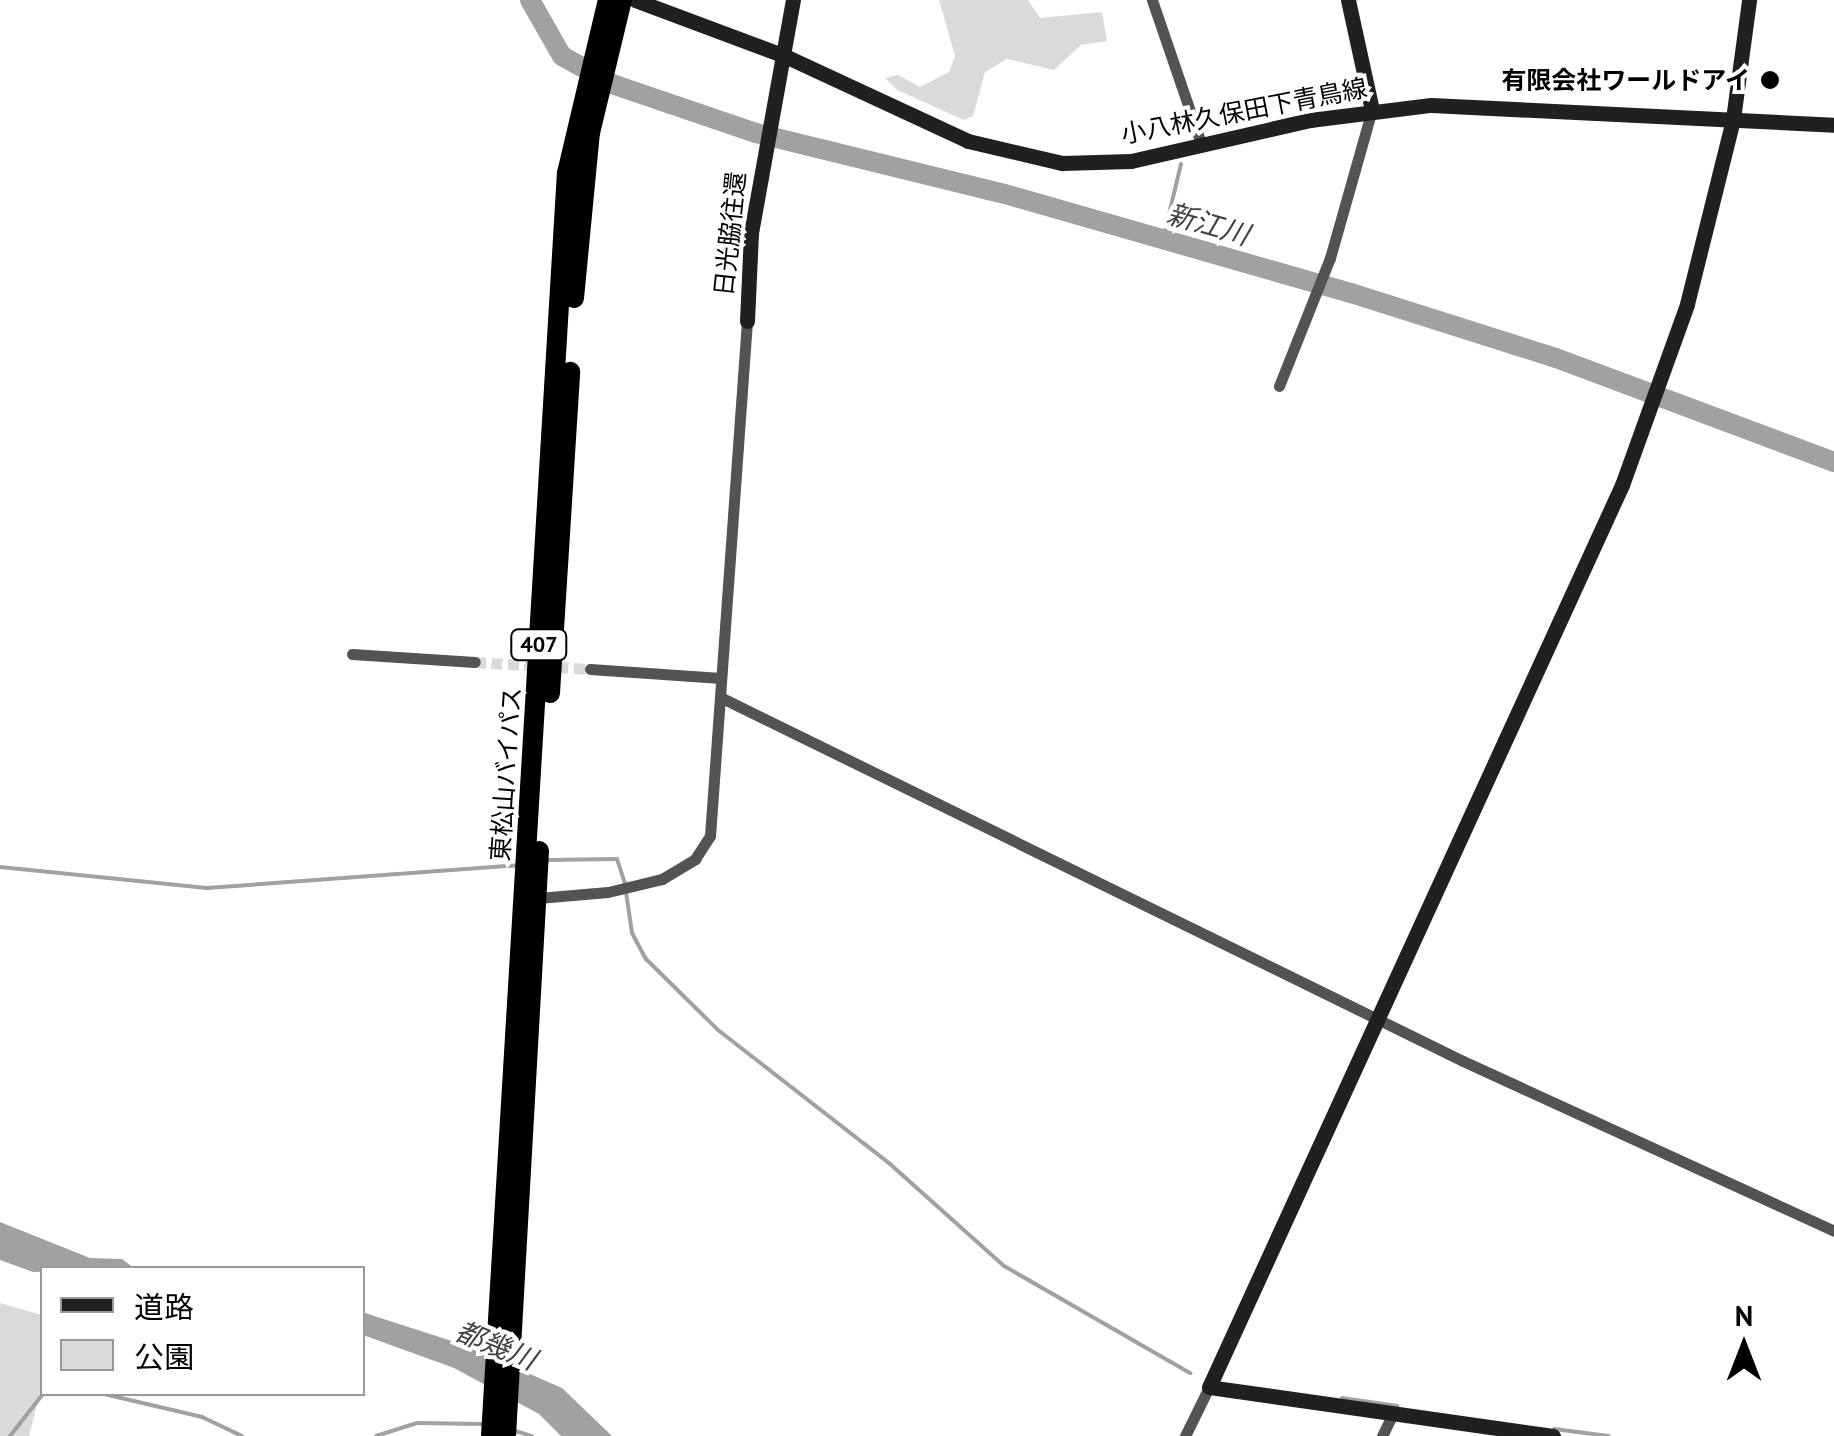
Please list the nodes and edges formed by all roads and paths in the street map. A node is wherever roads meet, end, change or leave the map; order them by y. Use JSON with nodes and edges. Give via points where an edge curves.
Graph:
{"nodes":[{"id":1,"x":608,"y":0,"type":"edge"},
{"id":2,"x":622,"y":0,"type":"edge"},
{"id":3,"x":635,"y":0,"type":"edge"},
{"id":4,"x":792,"y":0,"type":"edge"},
{"id":5,"x":1152,"y":0,"type":"edge"},
{"id":6,"x":1348,"y":0,"type":"edge"},
{"id":7,"x":1749,"y":0,"type":"edge"},
{"id":8,"x":599,"y":56,"type":"junction"},
{"id":9,"x":785,"y":56,"type":"junction"},
{"id":10,"x":590,"y":97,"type":"junction"},
{"id":11,"x":1372,"y":110,"type":"junction"},
{"id":12,"x":1733,"y":119,"type":"junction"},
{"id":13,"x":1834,"y":125,"type":"edge"},
{"id":14,"x":1202,"y":146,"type":"junction"},
{"id":15,"x":748,"y":321,"type":"joint"},
{"id":16,"x":1278,"y":386,"type":"dead end"},
{"id":17,"x":352,"y":654,"type":"dead end"},
{"id":18,"x":475,"y":662,"type":"tunnel mouth"},
{"id":19,"x":590,"y":669,"type":"tunnel mouth"},
{"id":20,"x":722,"y":678,"type":"junction"},
{"id":21,"x":720,"y":697,"type":"junction"},
{"id":22,"x":538,"y":898,"type":"junction"},
{"id":23,"x":1377,"y":1017,"type":"junction"},
{"id":24,"x":512,"y":1202,"type":"junction"},
{"id":25,"x":1834,"y":1230,"type":"edge"},
{"id":26,"x":1209,"y":1387,"type":"junction"},
{"id":27,"x":1393,"y":1413,"type":"junction"},
{"id":28,"x":491,"y":1436,"type":"edge"},
{"id":29,"x":506,"y":1436,"type":"edge"},
{"id":30,"x":1185,"y":1436,"type":"edge"},
{"id":31,"x":1382,"y":1436,"type":"edge"},
{"id":32,"x":1554,"y":1436,"type":"edge"}],
"edges":[{"from":1,"to":8,"type":"highway","name":"東松山バイパス","number":"407"},
{"from":2,"to":8,"type":"highway","name":"東松山バイパス","number":"407"},
{"from":3,"to":9,"type":"street","name":"小八林久保田下青鳥線"},
{"from":4,"to":9,"type":"street"},
{"from":5,"to":14,"type":"street"},
{"from":6,"to":11,"type":"street"},
{"from":7,"to":12,"type":"street"},
{"from":8,"to":10,"type":"highway","name":"東松山バイパス","number":"407"},
{"from":9,"to":14,"type":"street","name":"小八林久保田下青鳥線","via":[[1002,153],[1096,164]]},
{"from":9,"to":15,"type":"street","name":"日光脇往還","via":[[751,234]]},
{"from":10,"to":22,"type":"highway","name":"東松山バイパス","number":"407"},
{"from":10,"to":24,"type":"highway","name":"東松山バイパス","number":"407","via":[[568,173]]},
{"from":11,"to":12,"type":"street","name":"小八林久保田下青鳥線","via":[[1480,103]]},
{"from":11,"to":14,"type":"street","name":"小八林久保田下青鳥線"},
{"from":11,"to":16,"type":"street","via":[[1330,258]]},
{"from":12,"to":13,"type":"street","name":"小八林久保田下青鳥線"},
{"from":12,"to":23,"type":"street","via":[[1654,402],[1579,583]]},
{"from":15,"to":20,"type":"street"},
{"from":17,"to":18,"type":"street"},
{"from":19,"to":20,"type":"street"},
{"from":20,"to":21,"type":"street"},
{"from":21,"to":22,"type":"street","via":[[705,848],[680,871],[644,884]]},
{"from":21,"to":23,"type":"street"},
{"from":22,"to":24,"type":"highway","name":"東松山バイパス","number":"407"},
{"from":23,"to":25,"type":"street"},
{"from":23,"to":26,"type":"street"},
{"from":24,"to":28,"type":"highway","name":"東松山バイパス","number":"407"},
{"from":24,"to":29,"type":"highway","name":"東松山バイパス","number":"407"},
{"from":26,"to":27,"type":"street"},
{"from":26,"to":30,"type":"street"},
{"from":27,"to":31,"type":"street"},
{"from":27,"to":32,"type":"street"}]}
